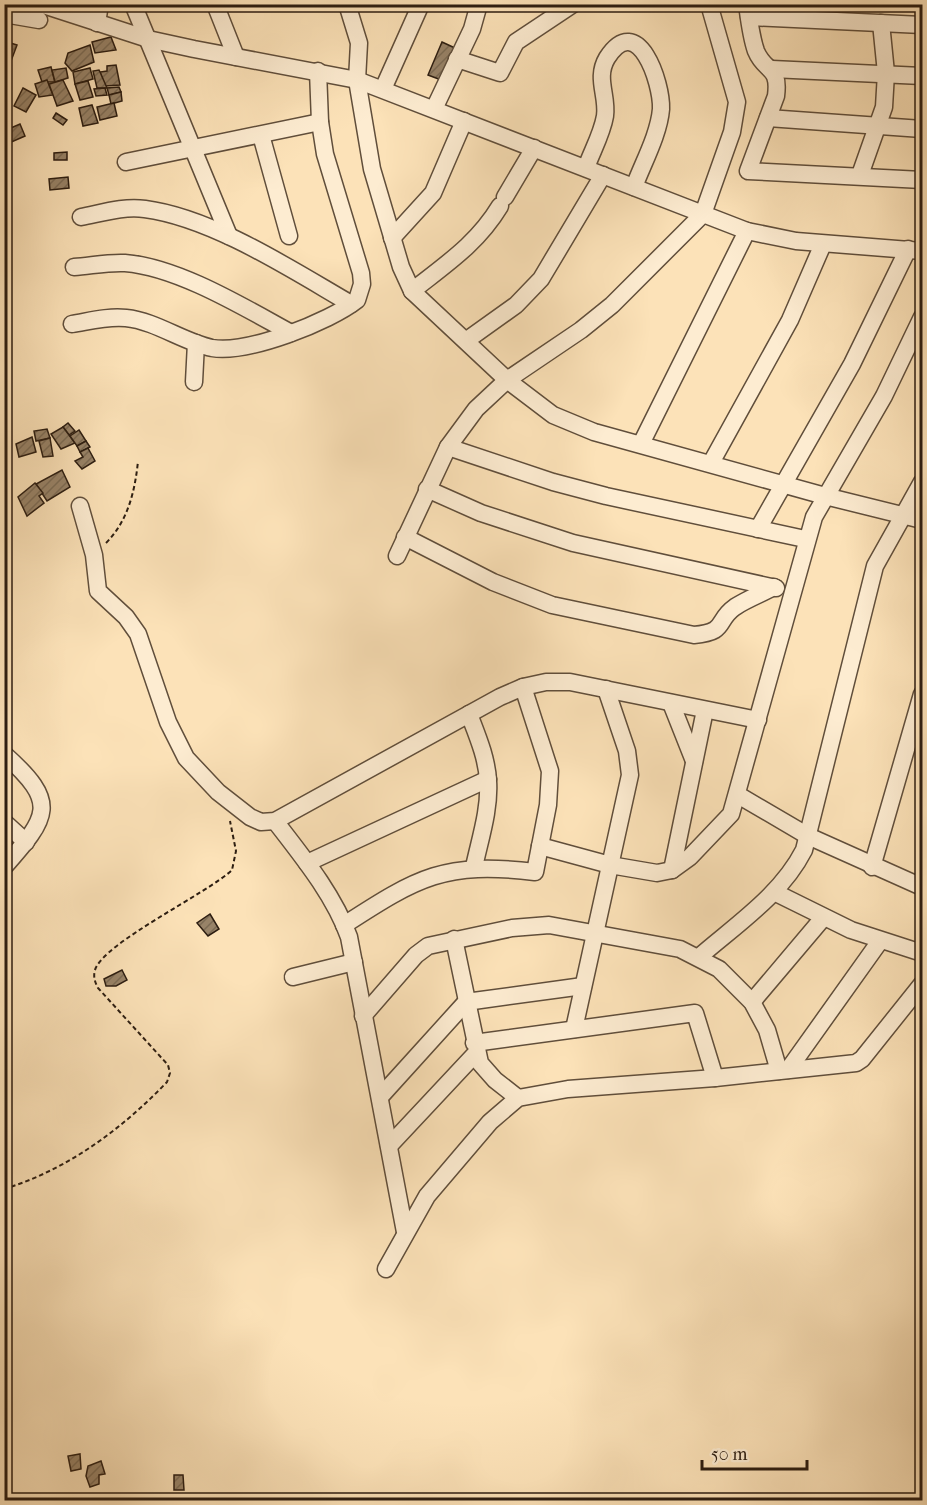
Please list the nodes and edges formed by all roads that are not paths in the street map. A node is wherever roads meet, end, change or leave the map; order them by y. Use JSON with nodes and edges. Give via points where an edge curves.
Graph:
{"nodes":[{"id":1,"x":100,"y":4,"type":"edge"},
{"id":2,"x":133,"y":4,"type":"edge"},
{"id":3,"x":215,"y":4,"type":"edge"},
{"id":4,"x":347,"y":4,"type":"edge"},
{"id":5,"x":420,"y":4,"type":"edge"},
{"id":6,"x":479,"y":4,"type":"edge"},
{"id":7,"x":573,"y":4,"type":"edge"},
{"id":8,"x":709,"y":4,"type":"edge"},
{"id":9,"x":748,"y":10,"type":"edge"},
{"id":10,"x":39,"y":12,"type":"edge"},
{"id":11,"x":4,"y":14,"type":"edge"},
{"id":12,"x":97,"y":23,"type":"junction"},
{"id":13,"x":881,"y":23,"type":"junction"},
{"id":14,"x":922,"y":26,"type":"edge"},
{"id":15,"x":148,"y":39,"type":"junction"},
{"id":16,"x":236,"y":57,"type":"junction"},
{"id":17,"x":458,"y":59,"type":"junction"},
{"id":18,"x":772,"y":69,"type":"junction"},
{"id":19,"x":318,"y":71,"type":"junction"},
{"id":20,"x":886,"y":74,"type":"junction"},
{"id":21,"x":922,"y":76,"type":"edge"},
{"id":22,"x":357,"y":80,"type":"junction"},
{"id":23,"x":383,"y":89,"type":"junction"},
{"id":24,"x":434,"y":109,"type":"junction"},
{"id":25,"x":768,"y":118,"type":"junction"},
{"id":26,"x":464,"y":121,"type":"junction"},
{"id":27,"x":320,"y":122,"type":"junction"},
{"id":28,"x":878,"y":125,"type":"junction"},
{"id":29,"x":922,"y":129,"type":"edge"},
{"id":30,"x":261,"y":135,"type":"junction"},
{"id":31,"x":534,"y":148,"type":"junction"},
{"id":32,"x":193,"y":150,"type":"junction"},
{"id":33,"x":126,"y":162,"type":"dead end"},
{"id":34,"x":586,"y":168,"type":"junction"},
{"id":35,"x":603,"y":175,"type":"junction"},
{"id":36,"x":860,"y":175,"type":"junction"},
{"id":37,"x":922,"y":180,"type":"edge"},
{"id":38,"x":634,"y":187,"type":"junction"},
{"id":39,"x":703,"y":214,"type":"junction"},
{"id":40,"x":81,"y":218,"type":"dead end"},
{"id":41,"x":747,"y":231,"type":"junction"},
{"id":42,"x":229,"y":236,"type":"junction"},
{"id":43,"x":289,"y":236,"type":"dead end"},
{"id":44,"x":392,"y":238,"type":"junction"},
{"id":45,"x":823,"y":244,"type":"junction"},
{"id":46,"x":915,"y":250,"type":"edge"},
{"id":47,"x":74,"y":267,"type":"dead end"},
{"id":48,"x":412,"y":291,"type":"junction"},
{"id":49,"x":351,"y":304,"type":"junction"},
{"id":50,"x":922,"y":317,"type":"edge"},
{"id":51,"x":72,"y":324,"type":"dead end"},
{"id":52,"x":291,"y":333,"type":"junction"},
{"id":53,"x":467,"y":340,"type":"junction"},
{"id":54,"x":196,"y":343,"type":"junction"},
{"id":55,"x":507,"y":380,"type":"junction"},
{"id":56,"x":194,"y":382,"type":"dead end"},
{"id":57,"x":641,"y":444,"type":"junction"},
{"id":58,"x":448,"y":447,"type":"junction"},
{"id":59,"x":711,"y":463,"type":"junction"},
{"id":60,"x":922,"y":482,"type":"edge"},
{"id":61,"x":782,"y":484,"type":"junction"},
{"id":62,"x":427,"y":489,"type":"junction"},
{"id":63,"x":825,"y":496,"type":"junction"},
{"id":64,"x":80,"y":506,"type":"dead end"},
{"id":65,"x":904,"y":516,"type":"junction"},
{"id":66,"x":922,"y":520,"type":"edge"},
{"id":67,"x":758,"y":529,"type":"junction"},
{"id":68,"x":405,"y":537,"type":"junction"},
{"id":69,"x":806,"y":539,"type":"junction"},
{"id":70,"x":397,"y":556,"type":"dead end"},
{"id":71,"x":774,"y":587,"type":"junction"},
{"id":72,"x":792,"y":592,"type":"junction"},
{"id":73,"x":522,"y":687,"type":"junction"},
{"id":74,"x":606,"y":689,"type":"junction"},
{"id":75,"x":922,"y":694,"type":"edge"},
{"id":76,"x":671,"y":703,"type":"junction"},
{"id":77,"x":705,"y":710,"type":"junction"},
{"id":78,"x":469,"y":714,"type":"junction"},
{"id":79,"x":758,"y":720,"type":"junction"},
{"id":80,"x":4,"y":754,"type":"edge"},
{"id":81,"x":694,"y":762,"type":"junction"},
{"id":82,"x":488,"y":779,"type":"junction"},
{"id":83,"x":738,"y":795,"type":"junction"},
{"id":84,"x":275,"y":820,"type":"junction"},
{"id":85,"x":4,"y":822,"type":"edge"},
{"id":86,"x":808,"y":836,"type":"junction"},
{"id":87,"x":26,"y":842,"type":"junction"},
{"id":88,"x":540,"y":846,"type":"junction"},
{"id":89,"x":307,"y":863,"type":"junction"},
{"id":90,"x":610,"y":865,"type":"junction"},
{"id":91,"x":4,"y":867,"type":"edge"},
{"id":92,"x":474,"y":867,"type":"junction"},
{"id":93,"x":872,"y":867,"type":"junction"},
{"id":94,"x":672,"y":870,"type":"junction"},
{"id":95,"x":922,"y":887,"type":"edge"},
{"id":96,"x":774,"y":892,"type":"junction"},
{"id":97,"x":823,"y":918,"type":"junction"},
{"id":98,"x":344,"y":925,"type":"junction"},
{"id":99,"x":595,"y":932,"type":"junction"},
{"id":100,"x":454,"y":939,"type":"junction"},
{"id":101,"x":880,"y":941,"type":"junction"},
{"id":102,"x":922,"y":953,"type":"edge"},
{"id":103,"x":699,"y":957,"type":"junction"},
{"id":104,"x":354,"y":962,"type":"junction"},
{"id":105,"x":292,"y":977,"type":"dead end"},
{"id":106,"x":922,"y":984,"type":"edge"},
{"id":107,"x":582,"y":986,"type":"junction"},
{"id":108,"x":466,"y":1002,"type":"junction"},
{"id":109,"x":752,"y":1002,"type":"junction"},
{"id":110,"x":363,"y":1016,"type":"junction"},
{"id":111,"x":574,"y":1029,"type":"junction"},
{"id":112,"x":475,"y":1047,"type":"junction"},
{"id":113,"x":783,"y":1070,"type":"junction"},
{"id":114,"x":715,"y":1078,"type":"junction"},
{"id":115,"x":380,"y":1097,"type":"junction"},
{"id":116,"x":518,"y":1098,"type":"junction"},
{"id":117,"x":389,"y":1146,"type":"junction"},
{"id":118,"x":405,"y":1232,"type":"junction"},
{"id":119,"x":386,"y":1269,"type":"dead end"}],
"edges":[{"from":1,"to":12,"type":"street"},
{"from":2,"to":15,"type":"street"},
{"from":3,"to":16,"type":"street"},
{"from":4,"to":22,"type":"street","via":[[359,44]]},
{"from":5,"to":23,"type":"street"},
{"from":6,"to":17,"type":"street"},
{"from":7,"to":17,"type":"street","via":[[516,42],[501,73]]},
{"from":8,"to":39,"type":"street","via":[[737,102],[732,132]]},
{"from":9,"to":13,"type":"street"},
{"from":9,"to":18,"type":"street","via":[[756,50]]},
{"from":10,"to":11,"type":"street"},
{"from":10,"to":12,"type":"street"},
{"from":12,"to":15,"type":"street"},
{"from":13,"to":14,"type":"street"},
{"from":13,"to":20,"type":"street"},
{"from":15,"to":16,"type":"street"},
{"from":15,"to":32,"type":"street"},
{"from":16,"to":19,"type":"street"},
{"from":17,"to":24,"type":"street"},
{"from":18,"to":20,"type":"street"},
{"from":18,"to":25,"type":"street","via":[[777,84]]},
{"from":19,"to":22,"type":"street"},
{"from":19,"to":27,"type":"street"},
{"from":20,"to":21,"type":"street"},
{"from":20,"to":28,"type":"street","via":[[884,107]]},
{"from":22,"to":23,"type":"street"},
{"from":22,"to":44,"type":"street","via":[[372,169]]},
{"from":23,"to":24,"type":"street"},
{"from":24,"to":26,"type":"street"},
{"from":25,"to":28,"type":"street"},
{"from":25,"to":36,"type":"street","via":[[748,171]]},
{"from":26,"to":31,"type":"street"},
{"from":26,"to":44,"type":"street","via":[[433,193]]},
{"from":27,"to":30,"type":"street"},
{"from":27,"to":49,"type":"street","via":[[325,154],[361,273],[361,292]]},
{"from":28,"to":29,"type":"street"},
{"from":28,"to":36,"type":"street"},
{"from":30,"to":32,"type":"street"},
{"from":30,"to":43,"type":"street"},
{"from":31,"to":34,"type":"street"},
{"from":31,"to":48,"type":"street","via":[[483,232]]},
{"from":32,"to":33,"type":"street"},
{"from":32,"to":42,"type":"street"},
{"from":34,"to":35,"type":"street"},
{"from":34,"to":38,"type":"street","via":[[605,114],[603,65],[616,49],[636,44],[643,47],[648,57],[661,107]]},
{"from":35,"to":38,"type":"street"},
{"from":35,"to":53,"type":"street","via":[[535,287],[516,306]]},
{"from":36,"to":37,"type":"street"},
{"from":38,"to":39,"type":"street"},
{"from":39,"to":41,"type":"street"},
{"from":39,"to":55,"type":"street","via":[[612,305]]},
{"from":40,"to":42,"type":"street","via":[[145,209]]},
{"from":41,"to":45,"type":"street"},
{"from":41,"to":57,"type":"street"},
{"from":42,"to":49,"type":"street"},
{"from":44,"to":48,"type":"street"},
{"from":45,"to":46,"type":"street"},
{"from":45,"to":59,"type":"street","via":[[790,320]]},
{"from":46,"to":61,"type":"street"},
{"from":47,"to":52,"type":"street","via":[[124,263],[143,266],[220,294]]},
{"from":48,"to":53,"type":"street"},
{"from":49,"to":52,"type":"street"},
{"from":50,"to":63,"type":"street","via":[[884,396]]},
{"from":51,"to":54,"type":"street","via":[[126,318]]},
{"from":52,"to":54,"type":"street","via":[[231,350]]},
{"from":53,"to":55,"type":"street"},
{"from":54,"to":56,"type":"street"},
{"from":55,"to":57,"type":"street","via":[[553,416]]},
{"from":55,"to":58,"type":"street","via":[[476,409]]},
{"from":57,"to":59,"type":"street"},
{"from":58,"to":62,"type":"street"},
{"from":58,"to":67,"type":"street","via":[[553,482]]},
{"from":59,"to":61,"type":"street"},
{"from":60,"to":65,"type":"street"},
{"from":61,"to":63,"type":"street"},
{"from":61,"to":67,"type":"street"},
{"from":62,"to":68,"type":"street"},
{"from":62,"to":71,"type":"street","via":[[482,513],[573,543]]},
{"from":63,"to":65,"type":"street"},
{"from":63,"to":69,"type":"street"},
{"from":64,"to":84,"type":"street","via":[[94,555],[98,591],[138,634],[175,741],[201,775],[227,799],[261,822]]},
{"from":65,"to":66,"type":"street"},
{"from":65,"to":86,"type":"street","via":[[875,566]]},
{"from":67,"to":69,"type":"street"},
{"from":68,"to":70,"type":"street"},
{"from":68,"to":71,"type":"street","via":[[493,582],[552,605],[694,635],[710,634],[732,609]]},
{"from":69,"to":72,"type":"street"},
{"from":71,"to":72,"type":"street"},
{"from":72,"to":79,"type":"street"},
{"from":73,"to":74,"type":"street","via":[[570,682]]},
{"from":73,"to":78,"type":"street"},
{"from":73,"to":88,"type":"street","via":[[550,771]]},
{"from":74,"to":76,"type":"street"},
{"from":74,"to":90,"type":"street","via":[[630,764],[628,790]]},
{"from":75,"to":93,"type":"street"},
{"from":76,"to":77,"type":"street"},
{"from":76,"to":81,"type":"street"},
{"from":77,"to":79,"type":"street"},
{"from":77,"to":81,"type":"street"},
{"from":78,"to":82,"type":"street"},
{"from":78,"to":84,"type":"street"},
{"from":79,"to":83,"type":"street"},
{"from":80,"to":87,"type":"street","via":[[31,778],[43,802],[42,820]]},
{"from":81,"to":94,"type":"street"},
{"from":82,"to":89,"type":"street"},
{"from":82,"to":92,"type":"street","via":[[488,800]]},
{"from":83,"to":86,"type":"street"},
{"from":83,"to":94,"type":"street","via":[[720,828]]},
{"from":84,"to":89,"type":"street"},
{"from":85,"to":87,"type":"street"},
{"from":86,"to":93,"type":"street"},
{"from":86,"to":96,"type":"street","via":[[797,864]]},
{"from":87,"to":91,"type":"street"},
{"from":88,"to":90,"type":"street"},
{"from":88,"to":92,"type":"street","via":[[535,872]]},
{"from":89,"to":98,"type":"street"},
{"from":90,"to":94,"type":"street","via":[[657,873]]},
{"from":90,"to":99,"type":"street"},
{"from":92,"to":98,"type":"street","via":[[411,884]]},
{"from":93,"to":95,"type":"street"},
{"from":96,"to":97,"type":"street"},
{"from":96,"to":103,"type":"street"},
{"from":97,"to":101,"type":"street"},
{"from":97,"to":109,"type":"street"},
{"from":98,"to":104,"type":"street"},
{"from":99,"to":100,"type":"street","via":[[531,925]]},
{"from":99,"to":103,"type":"street","via":[[680,948]]},
{"from":99,"to":107,"type":"street"},
{"from":100,"to":108,"type":"street"},
{"from":100,"to":110,"type":"street","via":[[428,946],[416,955]]},
{"from":101,"to":102,"type":"street"},
{"from":101,"to":113,"type":"street"},
{"from":103,"to":109,"type":"street","via":[[734,981]]},
{"from":104,"to":105,"type":"street"},
{"from":104,"to":110,"type":"street"},
{"from":106,"to":113,"type":"street","via":[[856,1063]]},
{"from":107,"to":108,"type":"street"},
{"from":107,"to":111,"type":"street"},
{"from":108,"to":112,"type":"street"},
{"from":108,"to":115,"type":"street"},
{"from":109,"to":113,"type":"street"},
{"from":110,"to":115,"type":"street"},
{"from":111,"to":112,"type":"street"},
{"from":111,"to":114,"type":"street","via":[[695,1013]]},
{"from":112,"to":116,"type":"street","via":[[486,1072]]},
{"from":112,"to":117,"type":"street"},
{"from":113,"to":114,"type":"street"},
{"from":114,"to":116,"type":"street","via":[[568,1089]]},
{"from":115,"to":117,"type":"street"},
{"from":116,"to":118,"type":"street","via":[[490,1122],[426,1196]]},
{"from":117,"to":118,"type":"street"},
{"from":118,"to":119,"type":"street"}]}
